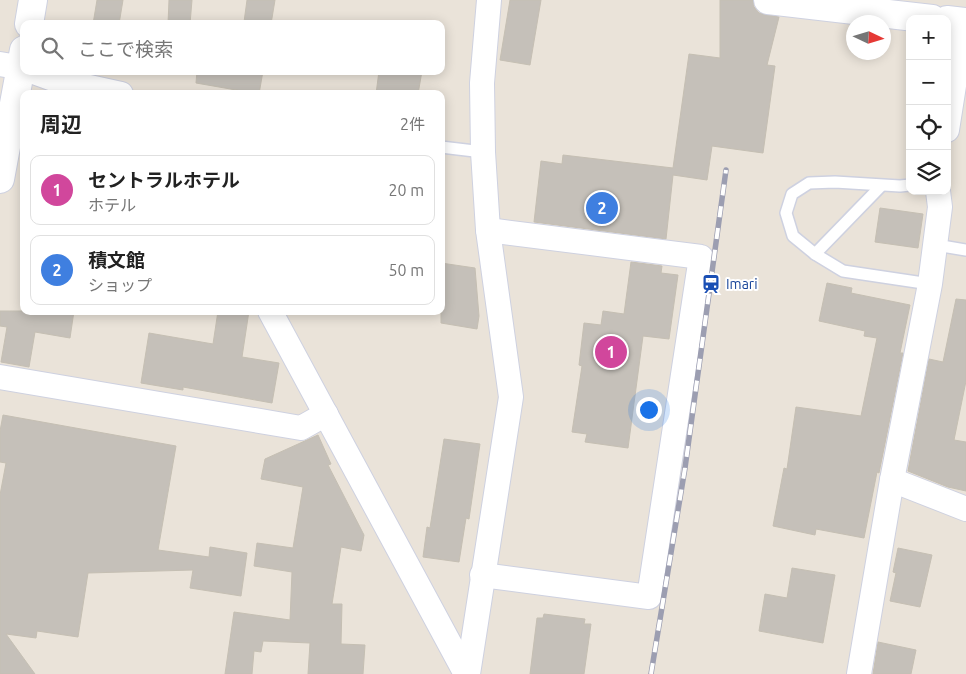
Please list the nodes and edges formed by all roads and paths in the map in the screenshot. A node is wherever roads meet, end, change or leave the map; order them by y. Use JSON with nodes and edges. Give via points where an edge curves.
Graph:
{"nodes":[{"id":1,"x":33,"y":0,"type":"edge"},
{"id":2,"x":489,"y":0,"type":"edge"},
{"id":3,"x":768,"y":0,"type":"edge"},
{"id":4,"x":848,"y":5,"type":"edge"},
{"id":5,"x":908,"y":15,"type":"edge"},
{"id":6,"x":29,"y":20,"type":"edge"},
{"id":7,"x":959,"y":22,"type":"edge"},
{"id":8,"x":20,"y":64,"type":"edge"},
{"id":9,"x":44,"y":75,"type":"edge"},
{"id":10,"x":103,"y":90,"type":"edge"},
{"id":11,"x":950,"y":105,"type":"edge"},
{"id":12,"x":445,"y":147,"type":"edge"},
{"id":13,"x":483,"y":152,"type":"junction"},
{"id":14,"x":0,"y":179,"type":"edge"},
{"id":15,"x":906,"y":185,"type":"edge"},
{"id":16,"x":881,"y":186,"type":"junction"},
{"id":17,"x":938,"y":195,"type":"edge"},
{"id":18,"x":488,"y":230,"type":"junction"},
{"id":19,"x":936,"y":245,"type":"junction"},
{"id":20,"x":966,"y":250,"type":"edge"},
{"id":21,"x":815,"y":254,"type":"junction"},
{"id":22,"x":930,"y":284,"type":"junction"},
{"id":23,"x":272,"y":315,"type":"edge"},
{"id":24,"x":0,"y":377,"type":"edge"},
{"id":25,"x":326,"y":414,"type":"junction"},
{"id":26,"x":892,"y":480,"type":"junction"},
{"id":27,"x":966,"y":509,"type":"edge"},
{"id":28,"x":482,"y":575,"type":"junction"},
{"id":29,"x":467,"y":674,"type":"edge"},
{"id":30,"x":859,"y":674,"type":"edge"}],
"edges":[{"from":1,"to":6,"type":"main road"},
{"from":2,"to":13,"type":"street","via":[[482,83]]},
{"from":3,"to":4,"type":"main road"},
{"from":4,"to":5,"type":"main road"},
{"from":7,"to":11,"type":"street"},
{"from":8,"to":14,"type":"main road"},
{"from":9,"to":10,"type":"street"},
{"from":12,"to":13,"type":"lane"},
{"from":13,"to":18,"type":"street"},
{"from":15,"to":16,"type":"lane"},
{"from":16,"to":21,"type":"lane"},
{"from":16,"to":21,"type":"lane","via":[[810,183],[792,194],[786,213],[793,236]]},
{"from":17,"to":19,"type":"street"},
{"from":18,"to":28,"type":"street","via":[[511,398]]},
{"from":18,"to":28,"type":"street","via":[[701,257],[649,597]]},
{"from":19,"to":20,"type":"lane"},
{"from":19,"to":22,"type":"street"},
{"from":21,"to":22,"type":"lane","via":[[843,271]]},
{"from":22,"to":26,"type":"street"},
{"from":23,"to":25,"type":"street"},
{"from":24,"to":25,"type":"street","via":[[301,428]]},
{"from":25,"to":29,"type":"street"},
{"from":26,"to":27,"type":"street"},
{"from":26,"to":30,"type":"street"},
{"from":28,"to":29,"type":"street"}]}
